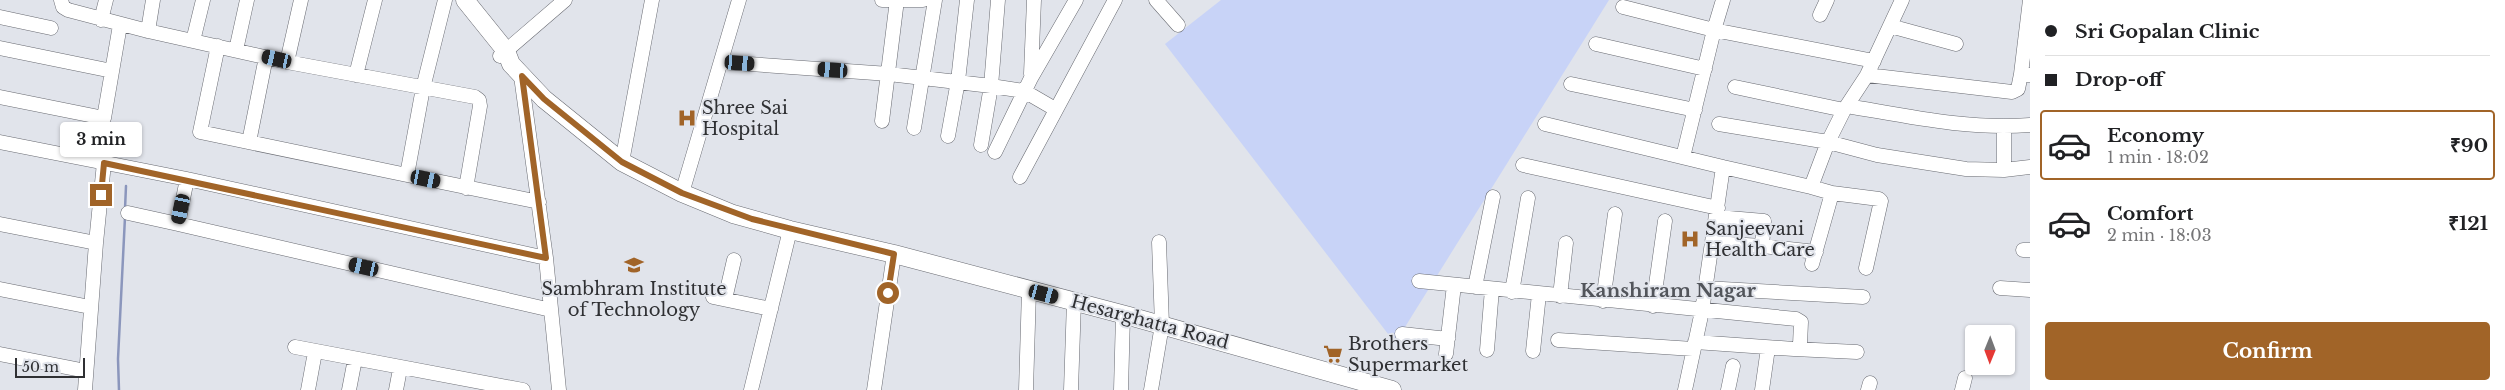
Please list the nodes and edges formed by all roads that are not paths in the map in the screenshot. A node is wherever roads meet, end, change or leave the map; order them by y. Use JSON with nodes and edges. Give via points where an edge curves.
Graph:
{"nodes":[{"id":1,"x":61,"y":0,"type":"edge"},
{"id":2,"x":106,"y":0,"type":"edge"},
{"id":3,"x":154,"y":0,"type":"edge"},
{"id":4,"x":202,"y":0,"type":"edge"},
{"id":5,"x":248,"y":0,"type":"edge"},
{"id":6,"x":301,"y":0,"type":"edge"},
{"id":7,"x":375,"y":0,"type":"edge"},
{"id":8,"x":445,"y":0,"type":"edge"},
{"id":9,"x":454,"y":0,"type":"edge"},
{"id":10,"x":464,"y":0,"type":"edge"},
{"id":11,"x":565,"y":0,"type":"edge"},
{"id":12,"x":652,"y":0,"type":"edge"},
{"id":13,"x":740,"y":0,"type":"edge"},
{"id":14,"x":882,"y":0,"type":"edge"},
{"id":15,"x":923,"y":0,"type":"edge"},
{"id":16,"x":935,"y":0,"type":"edge"},
{"id":17,"x":967,"y":0,"type":"edge"},
{"id":18,"x":998,"y":0,"type":"edge"},
{"id":19,"x":1034,"y":0,"type":"edge"},
{"id":20,"x":1076,"y":0,"type":"edge"},
{"id":21,"x":1115,"y":0,"type":"edge"},
{"id":22,"x":1156,"y":0,"type":"edge"},
{"id":23,"x":1723,"y":0,"type":"edge"},
{"id":24,"x":1827,"y":0,"type":"edge"},
{"id":25,"x":1902,"y":0,"type":"edge"},
{"id":26,"x":2030,"y":0,"type":"edge"},
{"id":27,"x":898,"y":1,"type":"edge"},
{"id":28,"x":1623,"y":7,"type":"dead end"},
{"id":29,"x":1820,"y":15,"type":"dead end"},
{"id":30,"x":0,"y":17,"type":"edge"},
{"id":31,"x":102,"y":20,"type":"junction"},
{"id":32,"x":120,"y":25,"type":"junction"},
{"id":33,"x":1178,"y":25,"type":"dead end"},
{"id":34,"x":1890,"y":26,"type":"junction"},
{"id":35,"x":51,"y":28,"type":"dead end"},
{"id":36,"x":1714,"y":30,"type":"junction"},
{"id":37,"x":148,"y":32,"type":"junction"},
{"id":38,"x":193,"y":41,"type":"junction"},
{"id":39,"x":1596,"y":44,"type":"dead end"},
{"id":40,"x":1956,"y":44,"type":"dead end"},
{"id":41,"x":218,"y":46,"type":"junction"},
{"id":42,"x":0,"y":48,"type":"edge"},
{"id":43,"x":236,"y":50,"type":"junction"},
{"id":44,"x":266,"y":57,"type":"junction"},
{"id":45,"x":1874,"y":61,"type":"junction"},
{"id":46,"x":287,"y":62,"type":"junction"},
{"id":47,"x":510,"y":62,"type":"junction"},
{"id":48,"x":721,"y":62,"type":"junction"},
{"id":49,"x":1705,"y":69,"type":"junction"},
{"id":50,"x":112,"y":71,"type":"junction"},
{"id":51,"x":889,"y":74,"type":"junction"},
{"id":52,"x":2025,"y":74,"type":"edge"},
{"id":53,"x":356,"y":75,"type":"junction"},
{"id":54,"x":1867,"y":75,"type":"junction"},
{"id":55,"x":923,"y":77,"type":"junction"},
{"id":56,"x":1031,"y":78,"type":"junction"},
{"id":57,"x":958,"y":81,"type":"junction"},
{"id":58,"x":1571,"y":84,"type":"dead end"},
{"id":59,"x":990,"y":86,"type":"junction"},
{"id":60,"x":1735,"y":86,"type":"dead end"},
{"id":61,"x":423,"y":88,"type":"junction"},
{"id":62,"x":1024,"y":92,"type":"junction"},
{"id":63,"x":0,"y":97,"type":"edge"},
{"id":64,"x":1845,"y":108,"type":"junction"},
{"id":65,"x":1055,"y":109,"type":"junction"},
{"id":66,"x":1695,"y":110,"type":"junction"},
{"id":67,"x":882,"y":121,"type":"dead end"},
{"id":68,"x":1546,"y":124,"type":"dead end"},
{"id":69,"x":1719,"y":124,"type":"dead end"},
{"id":70,"x":2030,"y":124,"type":"edge"},
{"id":71,"x":2004,"y":127,"type":"junction"},
{"id":72,"x":914,"y":128,"type":"dead end"},
{"id":73,"x":948,"y":136,"type":"dead end"},
{"id":74,"x":0,"y":142,"type":"edge"},
{"id":75,"x":249,"y":142,"type":"junction"},
{"id":76,"x":1828,"y":142,"type":"junction"},
{"id":77,"x":981,"y":145,"type":"dead end"},
{"id":78,"x":995,"y":152,"type":"dead end"},
{"id":79,"x":1682,"y":157,"type":"junction"},
{"id":80,"x":622,"y":162,"type":"junction"},
{"id":81,"x":104,"y":163,"type":"junction"},
{"id":82,"x":1523,"y":165,"type":"dead end"},
{"id":83,"x":1723,"y":166,"type":"junction"},
{"id":84,"x":2030,"y":167,"type":"edge"},
{"id":85,"x":2004,"y":170,"type":"junction"},
{"id":86,"x":407,"y":175,"type":"junction"},
{"id":87,"x":1020,"y":177,"type":"dead end"},
{"id":88,"x":187,"y":179,"type":"junction"},
{"id":89,"x":1811,"y":187,"type":"junction"},
{"id":90,"x":466,"y":188,"type":"junction"},
{"id":91,"x":682,"y":193,"type":"junction"},
{"id":92,"x":1832,"y":193,"type":"junction"},
{"id":93,"x":1492,"y":197,"type":"dead end"},
{"id":94,"x":1528,"y":198,"type":"dead end"},
{"id":95,"x":539,"y":202,"type":"junction"},
{"id":96,"x":1718,"y":212,"type":"junction"},
{"id":97,"x":128,"y":213,"type":"dead end"},
{"id":98,"x":1615,"y":214,"type":"dead end"},
{"id":99,"x":1665,"y":221,"type":"dead end"},
{"id":100,"x":0,"y":224,"type":"edge"},
{"id":101,"x":178,"y":224,"type":"junction"},
{"id":102,"x":790,"y":230,"type":"junction"},
{"id":103,"x":1159,"y":242,"type":"dead end"},
{"id":104,"x":96,"y":243,"type":"junction"},
{"id":105,"x":1566,"y":243,"type":"dead end"},
{"id":106,"x":1712,"y":244,"type":"junction"},
{"id":107,"x":1762,"y":246,"type":"junction"},
{"id":108,"x":894,"y":254,"type":"junction"},
{"id":109,"x":546,"y":258,"type":"junction"},
{"id":110,"x":734,"y":260,"type":"dead end"},
{"id":111,"x":1866,"y":268,"type":"dead end"},
{"id":112,"x":1419,"y":281,"type":"dead end"},
{"id":113,"x":1454,"y":285,"type":"junction"},
{"id":114,"x":1475,"y":287,"type":"junction"},
{"id":115,"x":1705,"y":288,"type":"junction"},
{"id":116,"x":2000,"y":288,"type":"dead end"},
{"id":117,"x":0,"y":289,"type":"edge"},
{"id":118,"x":1492,"y":289,"type":"junction"},
{"id":119,"x":1029,"y":290,"type":"junction"},
{"id":120,"x":2030,"y":290,"type":"edge"},
{"id":121,"x":1512,"y":292,"type":"junction"},
{"id":122,"x":1539,"y":294,"type":"junction"},
{"id":123,"x":1560,"y":296,"type":"junction"},
{"id":124,"x":1863,"y":297,"type":"dead end"},
{"id":125,"x":1603,"y":301,"type":"junction"},
{"id":126,"x":1074,"y":302,"type":"junction"},
{"id":127,"x":1652,"y":306,"type":"junction"},
{"id":128,"x":90,"y":307,"type":"junction"},
{"id":129,"x":771,"y":309,"type":"junction"},
{"id":130,"x":551,"y":310,"type":"junction"},
{"id":131,"x":1702,"y":311,"type":"junction"},
{"id":132,"x":1123,"y":315,"type":"junction"},
{"id":133,"x":1162,"y":325,"type":"junction"},
{"id":134,"x":1402,"y":334,"type":"dead end"},
{"id":135,"x":1448,"y":339,"type":"junction"},
{"id":136,"x":1558,"y":340,"type":"dead end"},
{"id":137,"x":1694,"y":345,"type":"junction"},
{"id":138,"x":295,"y":347,"type":"dead end"},
{"id":139,"x":1768,"y":348,"type":"junction"},
{"id":140,"x":1794,"y":349,"type":"junction"},
{"id":141,"x":1488,"y":350,"type":"dead end"},
{"id":142,"x":1533,"y":351,"type":"dead end"},
{"id":143,"x":315,"y":352,"type":"junction"},
{"id":144,"x":1857,"y":352,"type":"dead end"},
{"id":145,"x":0,"y":354,"type":"edge"},
{"id":146,"x":1446,"y":354,"type":"dead end"},
{"id":147,"x":355,"y":359,"type":"junction"},
{"id":148,"x":1732,"y":366,"type":"dead end"},
{"id":149,"x":400,"y":368,"type":"junction"},
{"id":150,"x":86,"y":371,"type":"junction"},
{"id":151,"x":443,"y":376,"type":"junction"},
{"id":152,"x":485,"y":386,"type":"edge"},
{"id":153,"x":85,"y":390,"type":"edge"},
{"id":154,"x":308,"y":390,"type":"edge"},
{"id":155,"x":350,"y":390,"type":"edge"},
{"id":156,"x":396,"y":390,"type":"edge"},
{"id":157,"x":440,"y":390,"type":"edge"},
{"id":158,"x":523,"y":390,"type":"edge"},
{"id":159,"x":559,"y":390,"type":"edge"},
{"id":160,"x":751,"y":390,"type":"edge"},
{"id":161,"x":874,"y":390,"type":"edge"},
{"id":162,"x":1026,"y":390,"type":"edge"},
{"id":163,"x":1071,"y":390,"type":"edge"},
{"id":164,"x":1121,"y":390,"type":"edge"},
{"id":165,"x":1151,"y":390,"type":"edge"},
{"id":166,"x":1390,"y":390,"type":"edge"},
{"id":167,"x":1685,"y":390,"type":"edge"},
{"id":168,"x":1728,"y":390,"type":"edge"},
{"id":169,"x":1762,"y":390,"type":"edge"}],
"edges":[{"from":1,"to":31,"type":"street","via":[[68,10]]},
{"from":2,"to":31,"type":"street"},
{"from":3,"to":37,"type":"street"},
{"from":4,"to":38,"type":"street"},
{"from":5,"to":43,"type":"street"},
{"from":6,"to":46,"type":"street"},
{"from":7,"to":53,"type":"street"},
{"from":8,"to":61,"type":"street"},
{"from":9,"to":47,"type":"main road","name":"Hesarghatta Road"},
{"from":10,"to":47,"type":"main road","name":"Hesarghatta Road"},
{"from":11,"to":47,"type":"street"},
{"from":12,"to":80,"type":"street"},
{"from":13,"to":48,"type":"street"},
{"from":14,"to":27,"type":"street"},
{"from":15,"to":27,"type":"street"},
{"from":16,"to":55,"type":"street"},
{"from":17,"to":57,"type":"street"},
{"from":18,"to":59,"type":"street"},
{"from":19,"to":56,"type":"street"},
{"from":20,"to":56,"type":"street"},
{"from":21,"to":65,"type":"street"},
{"from":22,"to":33,"type":"street"},
{"from":23,"to":36,"type":"street"},
{"from":24,"to":29,"type":"street"},
{"from":25,"to":34,"type":"street"},
{"from":26,"to":52,"type":"street"},
{"from":27,"to":51,"type":"street"},
{"from":28,"to":36,"type":"street"},
{"from":30,"to":35,"type":"street"},
{"from":31,"to":32,"type":"street"},
{"from":32,"to":37,"type":"street"},
{"from":32,"to":50,"type":"street"},
{"from":34,"to":40,"type":"street"},
{"from":34,"to":45,"type":"street"},
{"from":36,"to":45,"type":"street"},
{"from":36,"to":49,"type":"street"},
{"from":37,"to":38,"type":"street"},
{"from":38,"to":41,"type":"street"},
{"from":39,"to":49,"type":"street"},
{"from":41,"to":43,"type":"street"},
{"from":41,"to":75,"type":"street","via":[[200,132]]},
{"from":42,"to":50,"type":"street"},
{"from":43,"to":44,"type":"street"},
{"from":44,"to":46,"type":"street"},
{"from":44,"to":75,"type":"street"},
{"from":45,"to":54,"type":"street"},
{"from":46,"to":53,"type":"street"},
{"from":47,"to":80,"type":"main road","name":"Hesarghatta Road","via":[[544,99]]},
{"from":47,"to":95,"type":"street"},
{"from":48,"to":51,"type":"street"},
{"from":48,"to":91,"type":"street"},
{"from":49,"to":66,"type":"street"},
{"from":50,"to":63,"type":"street","via":[[104,118]]},
{"from":51,"to":55,"type":"street"},
{"from":51,"to":67,"type":"street"},
{"from":52,"to":54,"type":"street","via":[[2018,89],[2012,92]]},
{"from":53,"to":61,"type":"street"},
{"from":54,"to":64,"type":"street"},
{"from":55,"to":57,"type":"street"},
{"from":55,"to":72,"type":"street"},
{"from":56,"to":62,"type":"street"},
{"from":57,"to":59,"type":"street"},
{"from":57,"to":73,"type":"street"},
{"from":58,"to":66,"type":"street"},
{"from":59,"to":62,"type":"street"},
{"from":59,"to":77,"type":"street"},
{"from":60,"to":64,"type":"street"},
{"from":61,"to":86,"type":"street"},
{"from":61,"to":90,"type":"street","via":[[479,100]]},
{"from":62,"to":65,"type":"street"},
{"from":62,"to":78,"type":"street"},
{"from":64,"to":71,"type":"street","via":[[1946,123]]},
{"from":64,"to":76,"type":"street"},
{"from":65,"to":87,"type":"street"},
{"from":66,"to":79,"type":"street"},
{"from":68,"to":79,"type":"street"},
{"from":69,"to":76,"type":"street"},
{"from":70,"to":71,"type":"street"},
{"from":71,"to":85,"type":"street"},
{"from":74,"to":81,"type":"street"},
{"from":75,"to":86,"type":"street"},
{"from":76,"to":85,"type":"street","via":[[1877,155],[1966,169]]},
{"from":76,"to":89,"type":"street"},
{"from":79,"to":83,"type":"street"},
{"from":80,"to":91,"type":"main road","name":"Hesarghatta Road"},
{"from":81,"to":88,"type":"street"},
{"from":81,"to":104,"type":"street"},
{"from":82,"to":96,"type":"street"},
{"from":83,"to":89,"type":"street"},
{"from":83,"to":96,"type":"street"},
{"from":84,"to":85,"type":"street"},
{"from":86,"to":90,"type":"street"},
{"from":88,"to":101,"type":"street"},
{"from":88,"to":109,"type":"street"},
{"from":89,"to":92,"type":"street"},
{"from":90,"to":95,"type":"street"},
{"from":91,"to":102,"type":"main road","name":"Hesarghatta Road","via":[[733,214]]},
{"from":92,"to":107,"type":"street","via":[[1814,258]]},
{"from":92,"to":111,"type":"street","via":[[1881,201]]},
{"from":93,"to":114,"type":"street"},
{"from":94,"to":121,"type":"street"},
{"from":95,"to":109,"type":"street"},
{"from":96,"to":106,"type":"street"},
{"from":96,"to":107,"type":"street","via":[[1764,221]]},
{"from":97,"to":101,"type":"street"},
{"from":98,"to":125,"type":"street"},
{"from":99,"to":127,"type":"street"},
{"from":100,"to":104,"type":"street"},
{"from":101,"to":130,"type":"street"},
{"from":102,"to":108,"type":"main road","name":"Hesarghatta Road"},
{"from":102,"to":129,"type":"street"},
{"from":103,"to":133,"type":"street"},
{"from":104,"to":128,"type":"street"},
{"from":105,"to":123,"type":"street"},
{"from":106,"to":107,"type":"street"},
{"from":106,"to":115,"type":"street"},
{"from":108,"to":119,"type":"main road","name":"Hesarghatta Road"},
{"from":108,"to":161,"type":"street"},
{"from":109,"to":130,"type":"street"},
{"from":110,"to":129,"type":"street","via":[[719,298]]},
{"from":112,"to":113,"type":"street"},
{"from":113,"to":114,"type":"street"},
{"from":113,"to":135,"type":"street"},
{"from":114,"to":118,"type":"street"},
{"from":115,"to":124,"type":"street"},
{"from":115,"to":131,"type":"street"},
{"from":116,"to":120,"type":"street"},
{"from":117,"to":128,"type":"street"},
{"from":118,"to":121,"type":"street"},
{"from":118,"to":141,"type":"street"},
{"from":119,"to":126,"type":"main road","name":"Hesarghatta Road"},
{"from":119,"to":162,"type":"street"},
{"from":121,"to":122,"type":"street"},
{"from":122,"to":123,"type":"street"},
{"from":122,"to":142,"type":"street"},
{"from":123,"to":125,"type":"street"},
{"from":125,"to":127,"type":"street"},
{"from":126,"to":132,"type":"main road","name":"Hesarghatta Road"},
{"from":126,"to":163,"type":"street"},
{"from":127,"to":131,"type":"street"},
{"from":128,"to":150,"type":"street"},
{"from":129,"to":160,"type":"street"},
{"from":130,"to":159,"type":"street"},
{"from":131,"to":137,"type":"street"},
{"from":131,"to":140,"type":"street","via":[[1800,320],[1800,346]]},
{"from":132,"to":133,"type":"main road","name":"Hesarghatta Road"},
{"from":132,"to":164,"type":"street"},
{"from":133,"to":165,"type":"street"},
{"from":133,"to":166,"type":"main road","name":"Hesarghatta Road"},
{"from":134,"to":135,"type":"street"},
{"from":135,"to":146,"type":"street"},
{"from":136,"to":137,"type":"street"},
{"from":137,"to":139,"type":"street"},
{"from":137,"to":167,"type":"street"},
{"from":138,"to":143,"type":"street"},
{"from":139,"to":140,"type":"street"},
{"from":139,"to":169,"type":"street"},
{"from":140,"to":144,"type":"street"},
{"from":143,"to":147,"type":"street"},
{"from":143,"to":154,"type":"street"},
{"from":145,"to":150,"type":"street"},
{"from":147,"to":149,"type":"street"},
{"from":147,"to":155,"type":"street"},
{"from":148,"to":168,"type":"street"},
{"from":149,"to":151,"type":"street"},
{"from":149,"to":156,"type":"street"},
{"from":150,"to":153,"type":"street"},
{"from":151,"to":152,"type":"street"},
{"from":151,"to":157,"type":"street"},
{"from":152,"to":158,"type":"street"}]}
